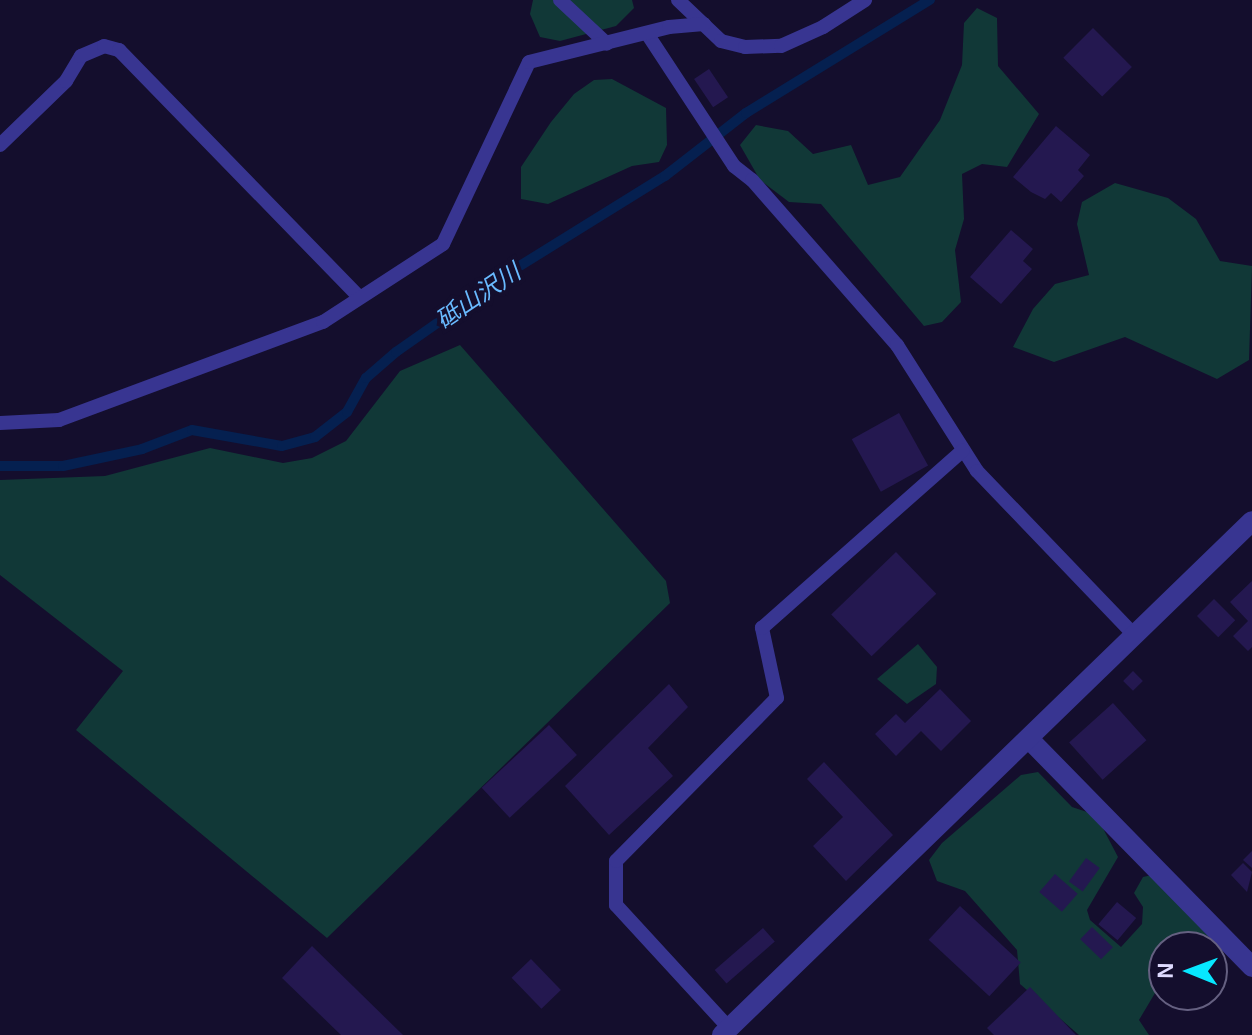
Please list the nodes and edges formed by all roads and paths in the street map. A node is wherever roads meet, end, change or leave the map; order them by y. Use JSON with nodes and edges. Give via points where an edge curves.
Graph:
{"nodes":[{"id":1,"x":560,"y":0,"type":"edge"},
{"id":2,"x":678,"y":0,"type":"edge"},
{"id":3,"x":865,"y":0,"type":"edge"},
{"id":4,"x":704,"y":24,"type":"junction"},
{"id":5,"x":648,"y":35,"type":"junction"},
{"id":6,"x":607,"y":44,"type":"junction"},
{"id":7,"x":0,"y":145,"type":"edge"},
{"id":8,"x":359,"y":297,"type":"junction"},
{"id":9,"x":0,"y":423,"type":"edge"},
{"id":10,"x":963,"y":450,"type":"junction"},
{"id":11,"x":1252,"y":521,"type":"edge"},
{"id":12,"x":1134,"y":635,"type":"junction"},
{"id":13,"x":1029,"y":739,"type":"junction"},
{"id":14,"x":1252,"y":967,"type":"edge"},
{"id":15,"x":726,"y":1031,"type":"edge"}],
"edges":[{"from":1,"to":6,"type":"lane"},
{"from":2,"to":4,"type":"lane"},
{"from":3,"to":4,"type":"lane","via":[[781,46],[721,41]]},
{"from":4,"to":5,"type":"lane"},
{"from":5,"to":6,"type":"lane"},
{"from":5,"to":10,"type":"lane","via":[[699,120],[734,166],[897,345]]},
{"from":6,"to":8,"type":"lane","via":[[529,62],[443,244]]},
{"from":7,"to":8,"type":"lane","via":[[66,81],[81,56],[104,46],[119,50]]},
{"from":8,"to":9,"type":"lane","via":[[323,322],[59,420]]},
{"from":10,"to":12,"type":"lane"},
{"from":10,"to":15,"type":"lane","via":[[762,628],[777,698],[616,861],[616,905]]},
{"from":11,"to":12,"type":"street"},
{"from":12,"to":13,"type":"street"},
{"from":13,"to":14,"type":"street"},
{"from":13,"to":15,"type":"street"}]}
